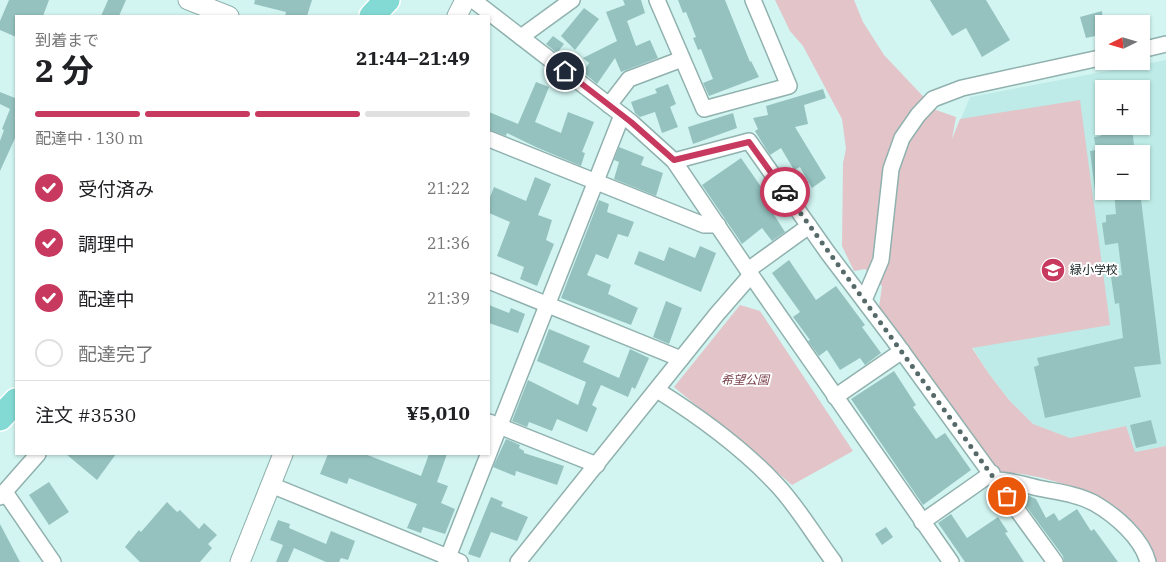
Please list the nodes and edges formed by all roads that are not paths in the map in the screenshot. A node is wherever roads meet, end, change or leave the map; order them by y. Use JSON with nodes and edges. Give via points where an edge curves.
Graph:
{"nodes":[{"id":1,"x":188,"y":0,"type":"edge"},
{"id":2,"x":387,"y":0,"type":"edge"},
{"id":3,"x":465,"y":0,"type":"edge"},
{"id":4,"x":473,"y":0,"type":"edge"},
{"id":5,"x":572,"y":0,"type":"edge"},
{"id":6,"x":657,"y":0,"type":"edge"},
{"id":7,"x":753,"y":0,"type":"edge"},
{"id":8,"x":226,"y":15,"type":"edge"},
{"id":9,"x":373,"y":15,"type":"edge"},
{"id":10,"x":458,"y":15,"type":"edge"},
{"id":11,"x":521,"y":37,"type":"junction"},
{"id":12,"x":1166,"y":44,"type":"edge"},
{"id":13,"x":1150,"y":48,"type":"edge"},
{"id":14,"x":682,"y":59,"type":"junction"},
{"id":15,"x":1095,"y":59,"type":"edge"},
{"id":16,"x":609,"y":105,"type":"junction"},
{"id":17,"x":622,"y":115,"type":"junction"},
{"id":18,"x":490,"y":139,"type":"edge"},
{"id":19,"x":674,"y":160,"type":"junction"},
{"id":20,"x":597,"y":182,"type":"junction"},
{"id":21,"x":718,"y":225,"type":"junction"},
{"id":22,"x":809,"y":226,"type":"junction"},
{"id":23,"x":749,"y":273,"type":"junction"},
{"id":24,"x":490,"y":281,"type":"edge"},
{"id":25,"x":864,"y":300,"type":"junction"},
{"id":26,"x":548,"y":304,"type":"junction"},
{"id":27,"x":902,"y":351,"type":"junction"},
{"id":28,"x":682,"y":359,"type":"junction"},
{"id":29,"x":657,"y":390,"type":"junction"},
{"id":30,"x":835,"y":397,"type":"junction"},
{"id":31,"x":15,"y":402,"type":"edge"},
{"id":32,"x":0,"y":418,"type":"edge"},
{"id":33,"x":494,"y":424,"type":"edge"},
{"id":34,"x":490,"y":437,"type":"edge"},
{"id":35,"x":37,"y":455,"type":"edge"},
{"id":36,"x":283,"y":455,"type":"edge"},
{"id":37,"x":484,"y":455,"type":"edge"},
{"id":38,"x":598,"y":465,"type":"junction"},
{"id":39,"x":994,"y":477,"type":"junction"},
{"id":40,"x":270,"y":485,"type":"junction"},
{"id":41,"x":3,"y":494,"type":"edge"},
{"id":42,"x":922,"y":522,"type":"junction"},
{"id":43,"x":451,"y":561,"type":"edge"},
{"id":44,"x":53,"y":562,"type":"edge"},
{"id":45,"x":240,"y":562,"type":"edge"},
{"id":46,"x":518,"y":562,"type":"edge"},
{"id":47,"x":834,"y":562,"type":"edge"},
{"id":48,"x":951,"y":562,"type":"edge"},
{"id":49,"x":1055,"y":562,"type":"edge"},
{"id":50,"x":1148,"y":562,"type":"edge"}],
"edges":[{"from":1,"to":8,"type":"street"},
{"from":2,"to":9,"type":"highway"},
{"from":3,"to":10,"type":"street"},
{"from":4,"to":11,"type":"street"},
{"from":5,"to":11,"type":"street"},
{"from":6,"to":14,"type":"street"},
{"from":7,"to":14,"type":"street","via":[[788,86],[704,109]]},
{"from":11,"to":16,"type":"street"},
{"from":12,"to":13,"type":"street"},
{"from":14,"to":16,"type":"street","via":[[630,79]]},
{"from":15,"to":25,"type":"street","via":[[962,88],[933,99],[902,138],[891,169],[881,260]]},
{"from":16,"to":17,"type":"street"},
{"from":17,"to":19,"type":"street"},
{"from":17,"to":20,"type":"street"},
{"from":18,"to":20,"type":"street"},
{"from":19,"to":21,"type":"street"},
{"from":19,"to":22,"type":"street","via":[[749,142]]},
{"from":20,"to":21,"type":"street","via":[[704,225]]},
{"from":20,"to":26,"type":"street"},
{"from":21,"to":23,"type":"street"},
{"from":22,"to":23,"type":"street"},
{"from":22,"to":25,"type":"street"},
{"from":23,"to":28,"type":"street"},
{"from":23,"to":30,"type":"street"},
{"from":24,"to":26,"type":"street"},
{"from":25,"to":27,"type":"street"},
{"from":26,"to":28,"type":"street"},
{"from":26,"to":33,"type":"street"},
{"from":27,"to":30,"type":"street"},
{"from":27,"to":39,"type":"street"},
{"from":28,"to":29,"type":"street"},
{"from":29,"to":38,"type":"street"},
{"from":29,"to":47,"type":"street","via":[[698,415],[747,455],[778,486]]},
{"from":30,"to":42,"type":"street"},
{"from":31,"to":32,"type":"highway"},
{"from":33,"to":34,"type":"street"},
{"from":33,"to":38,"type":"street"},
{"from":35,"to":41,"type":"street"},
{"from":36,"to":40,"type":"street"},
{"from":37,"to":43,"type":"street"},
{"from":38,"to":46,"type":"street"},
{"from":39,"to":42,"type":"street"},
{"from":39,"to":49,"type":"street"},
{"from":39,"to":50,"type":"street","via":[[1066,493],[1093,503],[1131,534],[1146,553]]},
{"from":40,"to":43,"type":"street"},
{"from":40,"to":45,"type":"street"},
{"from":41,"to":44,"type":"street"},
{"from":42,"to":48,"type":"street"}]}
